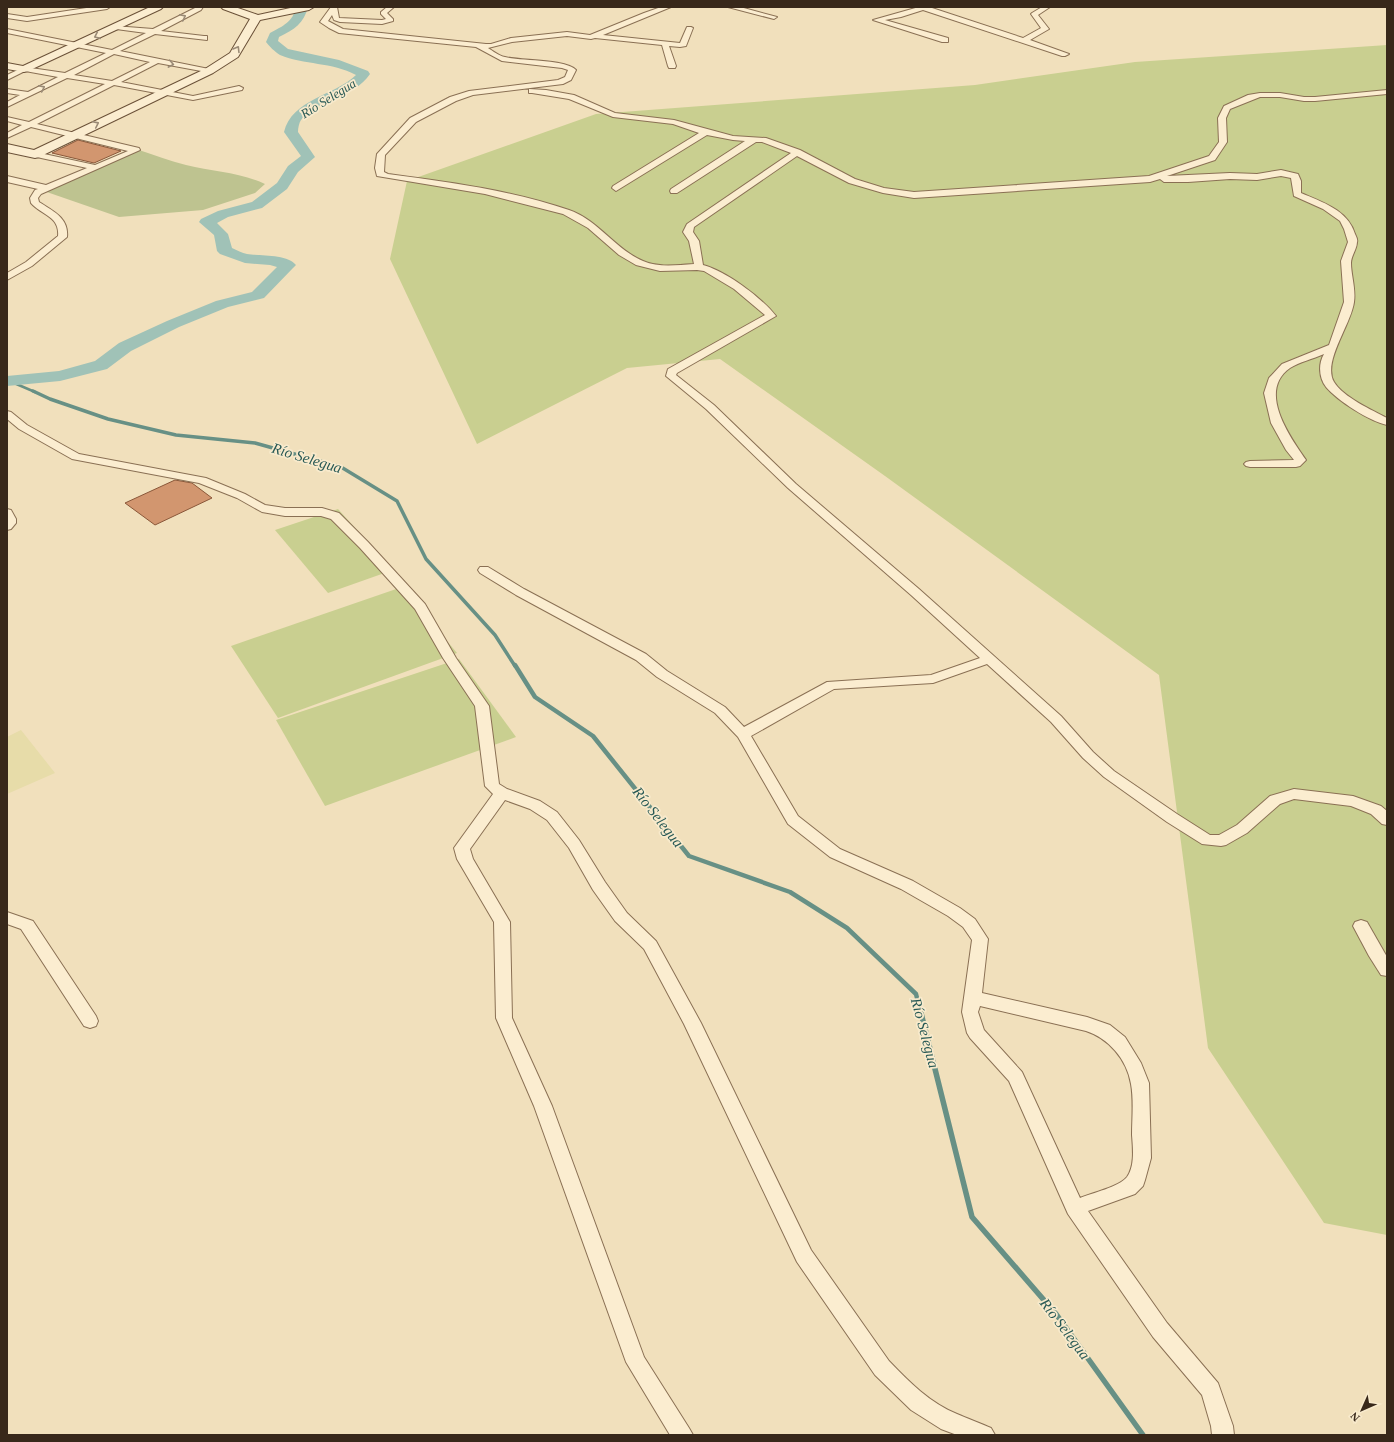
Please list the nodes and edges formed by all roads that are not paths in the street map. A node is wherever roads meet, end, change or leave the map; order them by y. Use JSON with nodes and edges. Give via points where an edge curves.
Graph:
{"nodes":[{"id":1,"x":107,"y":7,"type":"edge"},
{"id":2,"x":158,"y":7,"type":"edge"},
{"id":3,"x":200,"y":7,"type":"edge"},
{"id":4,"x":226,"y":7,"type":"edge"},
{"id":5,"x":309,"y":7,"type":"edge"},
{"id":6,"x":334,"y":7,"type":"edge"},
{"id":7,"x":391,"y":7,"type":"edge"},
{"id":8,"x":668,"y":7,"type":"edge"},
{"id":9,"x":731,"y":7,"type":"edge"},
{"id":10,"x":1046,"y":7,"type":"edge"},
{"id":11,"x":924,"y":8,"type":"edge"},
{"id":12,"x":7,"y":16,"type":"edge"},
{"id":13,"x":774,"y":17,"type":"dead end"},
{"id":14,"x":257,"y":18,"type":"junction"},
{"id":15,"x":116,"y":27,"type":"junction"},
{"id":16,"x":689,"y":28,"type":"dead end"},
{"id":17,"x":7,"y":31,"type":"edge"},
{"id":18,"x":155,"y":32,"type":"junction"},
{"id":19,"x":596,"y":36,"type":"junction"},
{"id":20,"x":204,"y":38,"type":"dead end"},
{"id":21,"x":945,"y":40,"type":"dead end"},
{"id":22,"x":1023,"y":40,"type":"junction"},
{"id":23,"x":78,"y":44,"type":"junction"},
{"id":24,"x":666,"y":44,"type":"junction"},
{"id":25,"x":479,"y":46,"type":"junction"},
{"id":26,"x":114,"y":52,"type":"junction"},
{"id":27,"x":1065,"y":54,"type":"dead end"},
{"id":28,"x":157,"y":61,"type":"junction"},
{"id":29,"x":7,"y":66,"type":"edge"},
{"id":30,"x":672,"y":66,"type":"dead end"},
{"id":31,"x":24,"y":69,"type":"junction"},
{"id":32,"x":209,"y":71,"type":"junction"},
{"id":33,"x":66,"y":76,"type":"junction"},
{"id":34,"x":7,"y":78,"type":"edge"},
{"id":35,"x":113,"y":83,"type":"junction"},
{"id":36,"x":239,"y":88,"type":"dead end"},
{"id":37,"x":511,"y":88,"type":"junction"},
{"id":38,"x":7,"y":91,"type":"edge"},
{"id":39,"x":162,"y":92,"type":"junction"},
{"id":40,"x":1387,"y":92,"type":"edge"},
{"id":41,"x":28,"y":94,"type":"junction"},
{"id":42,"x":7,"y":105,"type":"edge"},
{"id":43,"x":7,"y":118,"type":"edge"},
{"id":44,"x":31,"y":124,"type":"junction"},
{"id":45,"x":706,"y":132,"type":"junction"},
{"id":46,"x":76,"y":134,"type":"junction"},
{"id":47,"x":7,"y":136,"type":"edge"},
{"id":48,"x":753,"y":140,"type":"junction"},
{"id":49,"x":7,"y":148,"type":"edge"},
{"id":50,"x":797,"y":152,"type":"junction"},
{"id":51,"x":35,"y":154,"type":"junction"},
{"id":52,"x":94,"y":167,"type":"junction"},
{"id":53,"x":7,"y":179,"type":"edge"},
{"id":54,"x":1150,"y":179,"type":"junction"},
{"id":55,"x":46,"y":188,"type":"junction"},
{"id":56,"x":616,"y":188,"type":"dead end"},
{"id":57,"x":674,"y":191,"type":"dead end"},
{"id":58,"x":699,"y":267,"type":"junction"},
{"id":59,"x":7,"y":277,"type":"edge"},
{"id":60,"x":1333,"y":347,"type":"junction"},
{"id":61,"x":7,"y":414,"type":"edge"},
{"id":62,"x":1387,"y":422,"type":"edge"},
{"id":63,"x":1250,"y":464,"type":"dead end"},
{"id":64,"x":7,"y":513,"type":"edge"},
{"id":65,"x":7,"y":526,"type":"edge"},
{"id":66,"x":484,"y":570,"type":"dead end"},
{"id":67,"x":989,"y":659,"type":"junction"},
{"id":68,"x":743,"y":734,"type":"junction"},
{"id":69,"x":502,"y":794,"type":"junction"},
{"id":70,"x":1387,"y":820,"type":"edge"},
{"id":71,"x":7,"y":918,"type":"edge"},
{"id":72,"x":1361,"y":926,"type":"dead end"},
{"id":73,"x":1387,"y":970,"type":"edge"},
{"id":74,"x":973,"y":998,"type":"junction"},
{"id":75,"x":90,"y":1021,"type":"dead end"},
{"id":76,"x":1075,"y":1208,"type":"junction"},
{"id":77,"x":977,"y":1433,"type":"edge"},
{"id":78,"x":682,"y":1435,"type":"edge"},
{"id":79,"x":1223,"y":1435,"type":"edge"}],
"edges":[{"from":1,"to":12,"type":"street","via":[[27,19]]},
{"from":2,"to":15,"type":"main road"},
{"from":18,"to":3,"type":"street","one_way":true},
{"from":4,"to":14,"type":"main road"},
{"from":5,"to":14,"type":"main road"},
{"from":6,"to":7,"type":"street","via":[[336,19],[382,22],[391,20],[383,13]]},
{"from":6,"to":25,"type":"street","via":[[324,22],[331,28],[342,31]]},
{"from":8,"to":19,"type":"street"},
{"from":9,"to":13,"type":"street"},
{"from":10,"to":22,"type":"street","via":[[1034,14],[1045,29]]},
{"from":11,"to":21,"type":"street","via":[[876,20]]},
{"from":11,"to":22,"type":"street"},
{"from":32,"to":14,"type":"main road","one_way":true,"via":[[234,54]]},
{"from":15,"to":18,"type":"street"},
{"from":15,"to":23,"type":"main road","one_way":true},
{"from":16,"to":24,"type":"street","via":[[683,44]]},
{"from":17,"to":23,"type":"street"},
{"from":18,"to":20,"type":"street"},
{"from":18,"to":26,"type":"street"},
{"from":19,"to":24,"type":"street"},
{"from":19,"to":25,"type":"street","via":[[586,38],[563,35]]},
{"from":22,"to":27,"type":"street"},
{"from":23,"to":26,"type":"street"},
{"from":23,"to":31,"type":"main road"},
{"from":24,"to":30,"type":"street"},
{"from":25,"to":37,"type":"street","via":[[502,59],[562,66],[572,70],[568,78],[560,82]]},
{"from":26,"to":28,"type":"street"},
{"from":26,"to":33,"type":"street"},
{"from":28,"to":32,"type":"street","one_way":true},
{"from":28,"to":35,"type":"street"},
{"from":29,"to":31,"type":"main road"},
{"from":31,"to":33,"type":"street"},
{"from":31,"to":34,"type":"street"},
{"from":32,"to":39,"type":"main road"},
{"from":33,"to":35,"type":"street"},
{"from":41,"to":33,"type":"street","one_way":true},
{"from":35,"to":39,"type":"street"},
{"from":35,"to":44,"type":"street"},
{"from":36,"to":39,"type":"street","via":[[193,98]]},
{"from":37,"to":45,"type":"street","via":[[559,94],[585,102],[613,116],[674,122]]},
{"from":37,"to":58,"type":"street","via":[[472,93],[453,99],[413,120],[381,154],[380,174],[521,199],[574,215],[603,234],[628,258],[641,263],[656,268]]},
{"from":38,"to":41,"type":"street"},
{"from":46,"to":39,"type":"main road","one_way":true},
{"from":40,"to":54,"type":"street","via":[[1316,99],[1280,95],[1251,96],[1227,108],[1222,118],[1223,142],[1212,158]]},
{"from":41,"to":42,"type":"street"},
{"from":43,"to":44,"type":"street"},
{"from":44,"to":46,"type":"street"},
{"from":44,"to":47,"type":"street"},
{"from":45,"to":48,"type":"street"},
{"from":45,"to":56,"type":"street"},
{"from":46,"to":51,"type":"main road"},
{"from":46,"to":52,"type":"street","via":[[136,150]]},
{"from":48,"to":50,"type":"street","via":[[763,140]]},
{"from":48,"to":57,"type":"street"},
{"from":49,"to":51,"type":"main road"},
{"from":50,"to":54,"type":"street","via":[[852,181],[914,195]]},
{"from":50,"to":58,"type":"street","via":[[690,226],[688,232],[694,241]]},
{"from":51,"to":52,"type":"street"},
{"from":52,"to":55,"type":"street"},
{"from":53,"to":55,"type":"street"},
{"from":54,"to":60,"type":"street","via":[[1286,174],[1295,176],[1297,194],[1326,207],[1343,220],[1353,242],[1346,261],[1349,302]]},
{"from":55,"to":59,"type":"street","via":[[38,192],[34,198],[35,203],[61,221],[62,237],[29,264]]},
{"from":58,"to":67,"type":"street","via":[[714,272],[756,301],[771,316],[672,371],[670,376],[710,407],[792,486]]},
{"from":60,"to":62,"type":"street","via":[[1327,358],[1325,373],[1330,385],[1352,404]]},
{"from":60,"to":63,"type":"street","via":[[1286,366],[1274,378],[1269,393],[1277,423],[1300,460],[1296,464]]},
{"from":61,"to":69,"type":"street","via":[[24,427],[76,457],[202,480],[262,508],[285,512],[322,512],[335,516],[420,607],[482,706],[492,786]]},
{"from":64,"to":65,"type":"street","via":[[10,519]]},
{"from":66,"to":68,"type":"street","via":[[641,657],[662,674],[720,710]]},
{"from":67,"to":68,"type":"street","via":[[933,679],[832,685]]},
{"from":67,"to":70,"type":"street","via":[[1056,719],[1088,756],[1108,774],[1207,840],[1221,841],[1242,829],[1275,800],[1294,794],[1353,801],[1376,810]]},
{"from":68,"to":74,"type":"street","via":[[793,820],[835,853],[907,885],[969,923],[980,939]]},
{"from":69,"to":77,"type":"street","via":[[535,805],[552,816],[574,844],[599,886],[622,917],[650,945],[692,1023],[804,1256],[882,1368],[926,1408]]},
{"from":69,"to":78,"type":"street","via":[[462,848],[465,859],[502,922],[504,1018],[543,1106],[636,1362]]},
{"from":71,"to":75,"type":"street","via":[[27,925]]},
{"from":72,"to":73,"type":"street"},
{"from":74,"to":76,"type":"street","via":[[970,1012],[976,1033],[1016,1076]]},
{"from":74,"to":76,"type":"street","via":[[1104,1030],[1119,1042],[1132,1063],[1140,1083],[1142,1158],[1136,1180],[1128,1188]]},
{"from":76,"to":79,"type":"street","via":[[1160,1330],[1211,1390]]}]}
